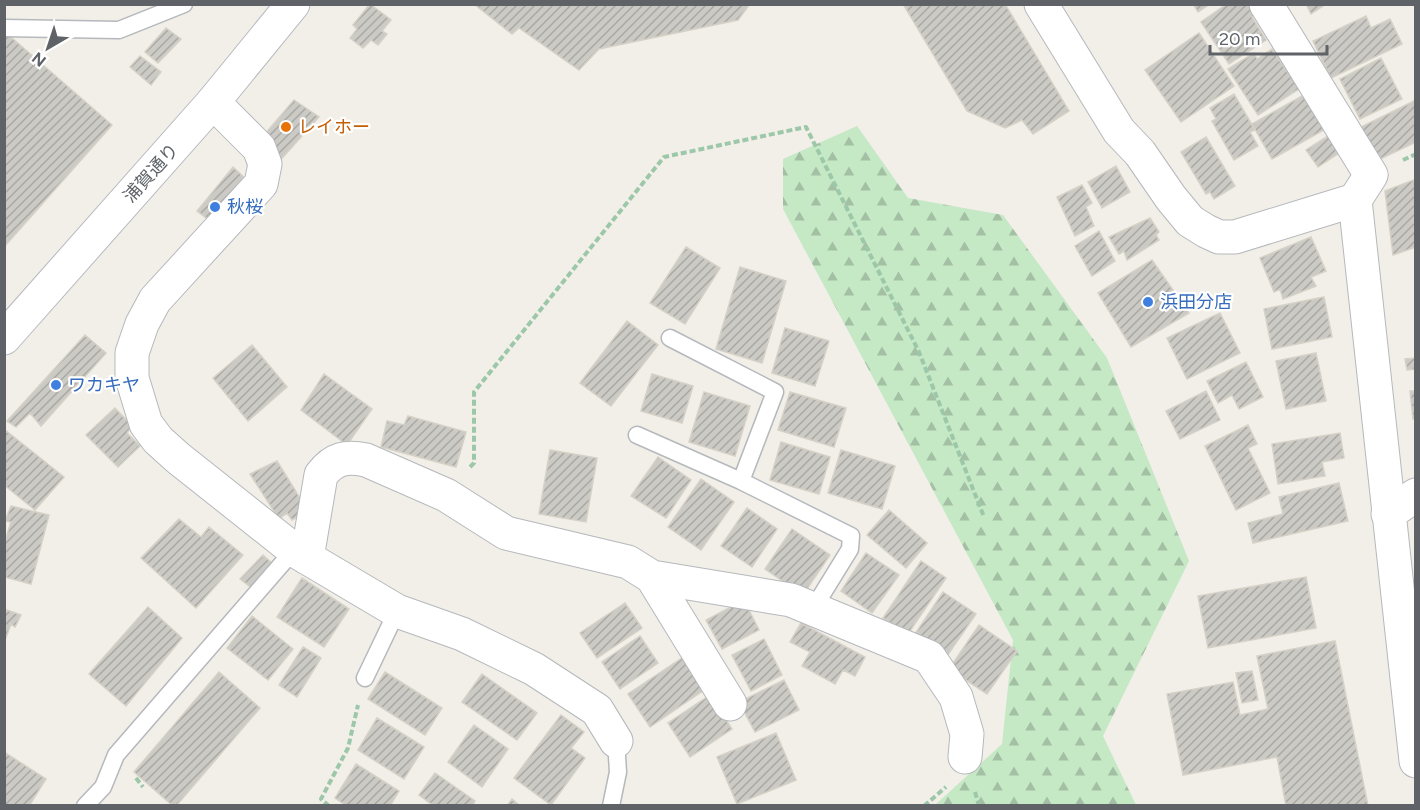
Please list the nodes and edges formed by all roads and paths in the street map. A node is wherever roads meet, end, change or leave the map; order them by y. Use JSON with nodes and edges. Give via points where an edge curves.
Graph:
{"nodes":[{"id":1,"x":184,"y":4,"type":"edge"},
{"id":2,"x":293,"y":4,"type":"edge"},
{"id":3,"x":1041,"y":4,"type":"edge"},
{"id":4,"x":1266,"y":4,"type":"edge"},
{"id":5,"x":4,"y":28,"type":"edge"},
{"id":6,"x":213,"y":102,"type":"junction"},
{"id":7,"x":1355,"y":200,"type":"junction"},
{"id":8,"x":4,"y":338,"type":"edge"},
{"id":9,"x":670,"y":338,"type":"dead end"},
{"id":10,"x":637,"y":435,"type":"dead end"},
{"id":11,"x":741,"y":481,"type":"junction"},
{"id":12,"x":446,"y":495,"type":"junction"},
{"id":13,"x":1416,"y":495,"type":"edge"},
{"id":14,"x":1388,"y":514,"type":"junction"},
{"id":15,"x":984,"y":517,"type":"dead end"},
{"id":16,"x":301,"y":554,"type":"junction"},
{"id":17,"x":652,"y":577,"type":"junction"},
{"id":18,"x":813,"y":609,"type":"junction"},
{"id":19,"x":397,"y":611,"type":"junction"},
{"id":20,"x":365,"y":678,"type":"joint"},
{"id":21,"x":1412,"y":695,"type":"edge"},
{"id":22,"x":730,"y":704,"type":"dead end"},
{"id":23,"x":616,"y":741,"type":"joint"},
{"id":24,"x":965,"y":756,"type":"dead end"},
{"id":25,"x":1416,"y":761,"type":"edge"},
{"id":26,"x":85,"y":806,"type":"edge"},
{"id":27,"x":329,"y":806,"type":"edge"},
{"id":28,"x":611,"y":806,"type":"edge"}],
"edges":[{"from":1,"to":5,"type":"lane","via":[[119,30]]},
{"from":2,"to":6,"type":"street","name":"浦賀通り"},
{"from":3,"to":7,"type":"street","via":[[1119,130],[1190,221],[1206,231],[1219,237],[1235,237]]},
{"from":4,"to":7,"type":"street","via":[[1371,175]]},
{"from":6,"to":8,"type":"street","name":"浦賀通り"},
{"from":6,"to":16,"type":"street","via":[[259,148],[265,164],[261,184],[155,300],[132,353],[132,378],[146,424],[158,440]]},
{"from":7,"to":14,"type":"street"},
{"from":9,"to":11,"type":"lane","via":[[775,392]]},
{"from":10,"to":11,"type":"lane"},
{"from":11,"to":18,"type":"lane","via":[[850,536],[850,549]]},
{"from":12,"to":15,"type":"path","via":[[474,463],[474,392],[664,157],[806,127],[918,352]]},
{"from":12,"to":16,"type":"street","via":[[366,460],[339,459],[321,475]]},
{"from":12,"to":17,"type":"street","via":[[506,533],[628,562]]},
{"from":13,"to":14,"type":"street"},
{"from":14,"to":21,"type":"street"},
{"from":16,"to":19,"type":"street"},
{"from":16,"to":26,"type":"lane","via":[[116,755],[103,787]]},
{"from":17,"to":18,"type":"street","via":[[791,600]]},
{"from":17,"to":22,"type":"street"},
{"from":18,"to":24,"type":"street","via":[[929,657],[956,697],[967,734]]},
{"from":19,"to":20,"type":"lane"},
{"from":19,"to":23,"type":"street","via":[[471,638],[534,669],[597,710]]},
{"from":20,"to":27,"type":"path","via":[[348,748],[321,799]]},
{"from":21,"to":25,"type":"street"},
{"from":23,"to":28,"type":"lane","via":[[618,772]]}]}
